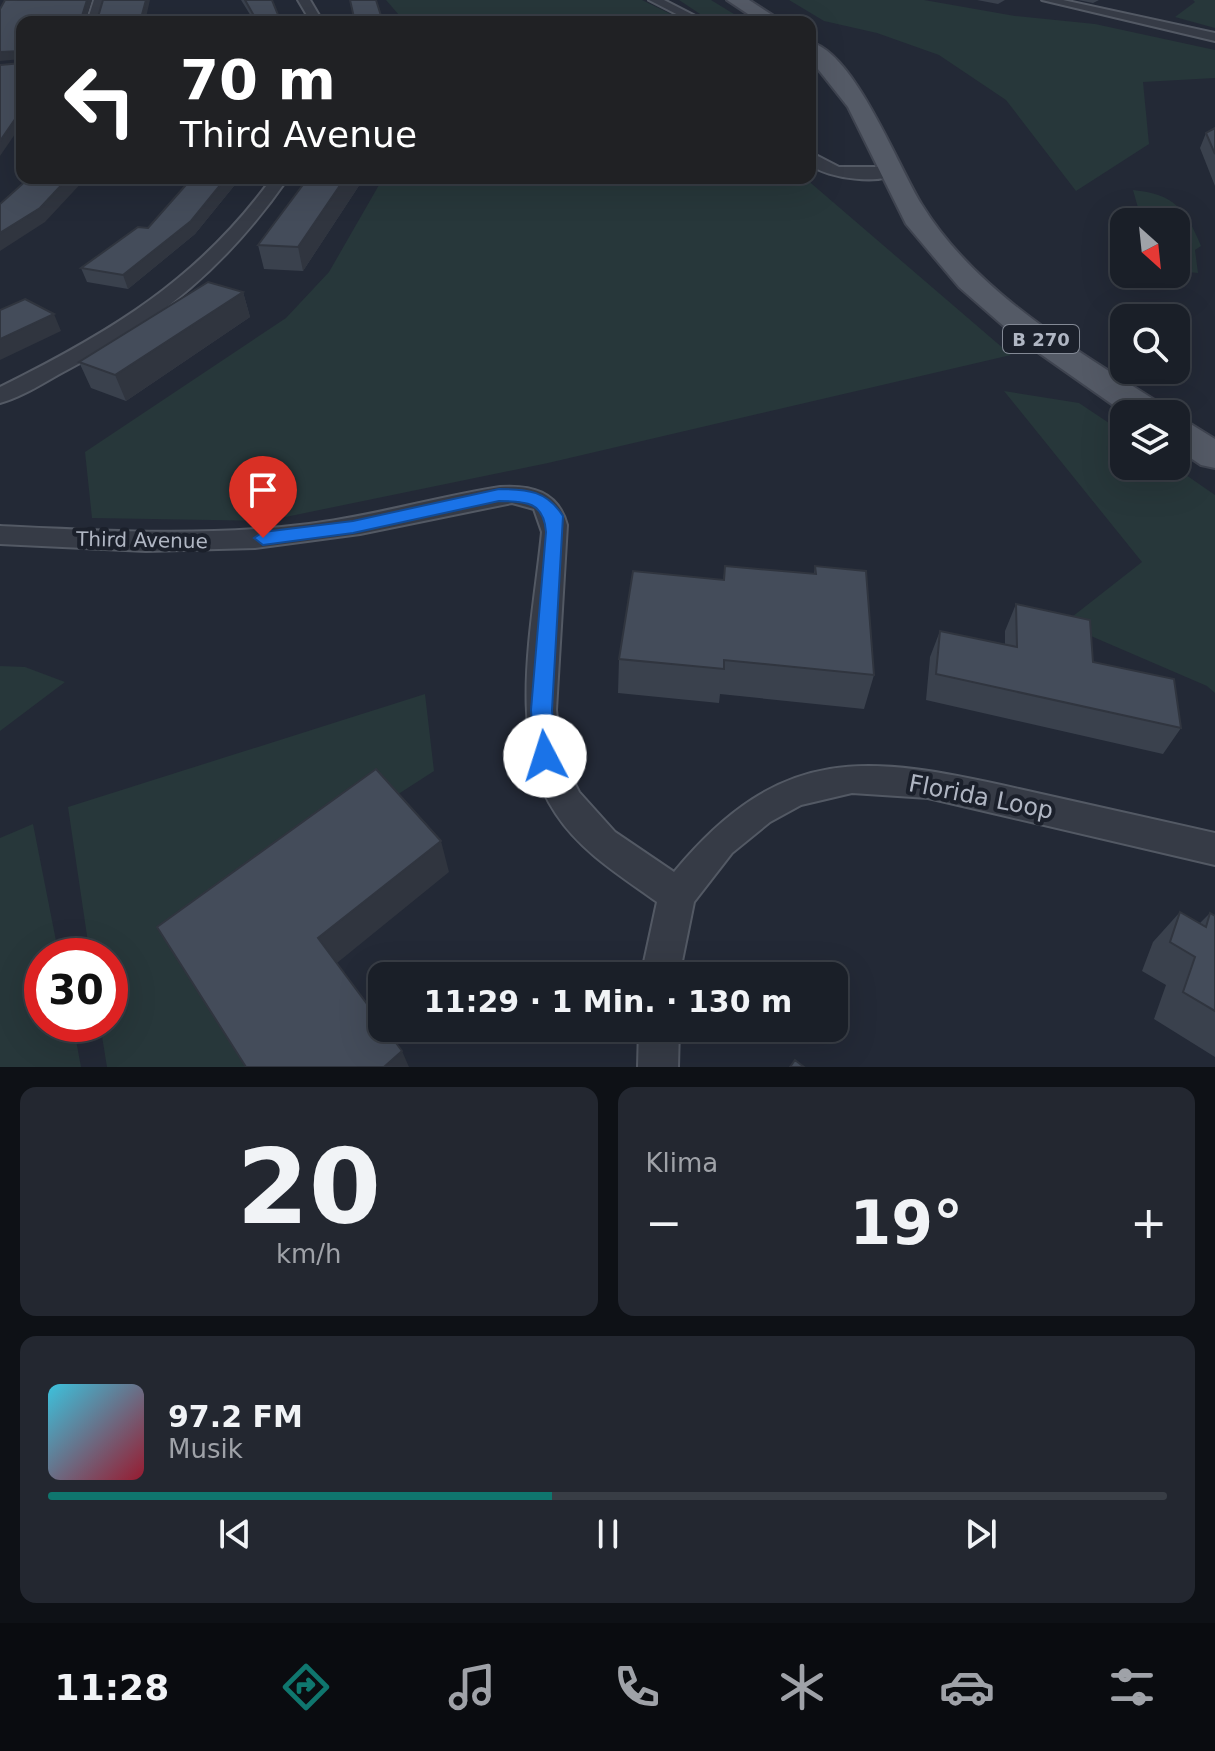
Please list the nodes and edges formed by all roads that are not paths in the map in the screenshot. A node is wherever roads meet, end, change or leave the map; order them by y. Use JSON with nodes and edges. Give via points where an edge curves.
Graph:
{"nodes":[{"id":1,"x":655,"y":0,"type":"edge"},
{"id":2,"x":736,"y":0,"type":"edge"},
{"id":3,"x":1053,"y":0,"type":"edge"},
{"id":4,"x":688,"y":16,"type":"edge"},
{"id":5,"x":764,"y":16,"type":"edge"},
{"id":6,"x":1215,"y":37,"type":"edge"},
{"id":7,"x":816,"y":55,"type":"edge"},
{"id":8,"x":816,"y":161,"type":"edge"},
{"id":9,"x":853,"y":173,"type":"junction"},
{"id":10,"x":275,"y":184,"type":"edge"},
{"id":11,"x":897,"y":186,"type":"junction"},
{"id":12,"x":0,"y":396,"type":"edge"},
{"id":13,"x":1131,"y":400,"type":"edge"},
{"id":14,"x":1190,"y":440,"type":"edge"},
{"id":15,"x":1215,"y":456,"type":"edge"},
{"id":16,"x":0,"y":535,"type":"edge"},
{"id":17,"x":1215,"y":849,"type":"edge"},
{"id":18,"x":677,"y":895,"type":"junction"},
{"id":19,"x":663,"y":962,"type":"edge"},
{"id":20,"x":659,"y":1042,"type":"edge"},
{"id":21,"x":658,"y":1067,"type":"edge"}],
"edges":[{"from":1,"to":4,"type":"street"},
{"from":2,"to":5,"type":"main road"},
{"from":3,"to":6,"type":"street"},
{"from":7,"to":11,"type":"main road","number":"B 270","via":[[846,91]]},
{"from":8,"to":9,"type":"street"},
{"from":9,"to":11,"type":"street"},
{"from":9,"to":11,"type":"street"},
{"from":10,"to":12,"type":"street","via":[[221,255],[173,297],[106,341]]},
{"from":11,"to":13,"type":"main road","number":"B 270","via":[[941,251],[971,284]]},
{"from":14,"to":15,"type":"main road"},
{"from":16,"to":18,"type":"street","name":"Third Avenue","via":[[236,541],[353,527],[499,495],[544,502],[554,516],[555,532],[541,710],[545,756],[567,803],[603,843]]},
{"from":17,"to":18,"type":"street","name":"Florida Loop","via":[[928,783],[852,779],[795,792],[758,811],[720,842]]},
{"from":18,"to":19,"type":"street","name":"Florida Loop"},
{"from":20,"to":21,"type":"street"}]}
